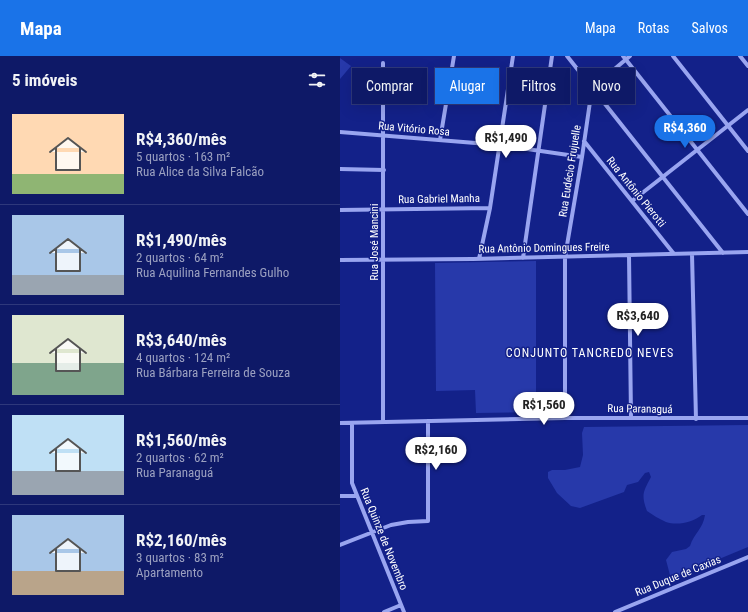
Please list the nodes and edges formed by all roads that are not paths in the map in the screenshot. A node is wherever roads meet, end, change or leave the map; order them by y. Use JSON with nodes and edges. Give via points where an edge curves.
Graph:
{"nodes":[{"id":1,"x":454,"y":56,"type":"edge"},
{"id":2,"x":513,"y":56,"type":"edge"},
{"id":3,"x":552,"y":56,"type":"edge"},
{"id":4,"x":567,"y":56,"type":"edge"},
{"id":5,"x":630,"y":56,"type":"edge"},
{"id":6,"x":673,"y":56,"type":"edge"},
{"id":7,"x":740,"y":56,"type":"edge"},
{"id":8,"x":624,"y":58,"type":"edge"},
{"id":9,"x":383,"y":63,"type":"dead end"},
{"id":10,"x":748,"y":66,"type":"edge"},
{"id":11,"x":613,"y":68,"type":"edge"},
{"id":12,"x":578,"y":70,"type":"edge"},
{"id":13,"x":590,"y":104,"type":"edge"},
{"id":14,"x":605,"y":104,"type":"edge"},
{"id":15,"x":748,"y":110,"type":"edge"},
{"id":16,"x":728,"y":126,"type":"junction"},
{"id":17,"x":340,"y":132,"type":"edge"},
{"id":18,"x":383,"y":136,"type":"junction"},
{"id":19,"x":440,"y":140,"type":"junction"},
{"id":20,"x":584,"y":141,"type":"junction"},
{"id":21,"x":500,"y":145,"type":"junction"},
{"id":22,"x":696,"y":150,"type":"junction"},
{"id":23,"x":539,"y":151,"type":"junction"},
{"id":24,"x":748,"y":151,"type":"edge"},
{"id":25,"x":582,"y":157,"type":"junction"},
{"id":26,"x":340,"y":169,"type":"edge"},
{"id":27,"x":384,"y":170,"type":"junction"},
{"id":28,"x":662,"y":177,"type":"junction"},
{"id":29,"x":632,"y":201,"type":"junction"},
{"id":30,"x":490,"y":208,"type":"junction"},
{"id":31,"x":383,"y":209,"type":"junction"},
{"id":32,"x":340,"y":210,"type":"edge"},
{"id":33,"x":748,"y":214,"type":"edge"},
{"id":34,"x":748,"y":252,"type":"edge"},
{"id":35,"x":723,"y":253,"type":"junction"},
{"id":36,"x":674,"y":254,"type":"junction"},
{"id":37,"x":692,"y":254,"type":"junction"},
{"id":38,"x":629,"y":255,"type":"junction"},
{"id":39,"x":565,"y":257,"type":"junction"},
{"id":40,"x":523,"y":258,"type":"junction"},
{"id":41,"x":479,"y":259,"type":"junction"},
{"id":42,"x":340,"y":260,"type":"edge"},
{"id":43,"x":383,"y":260,"type":"junction"},
{"id":44,"x":565,"y":418,"type":"junction"},
{"id":45,"x":631,"y":418,"type":"junction"},
{"id":46,"x":748,"y":418,"type":"edge"},
{"id":47,"x":696,"y":419,"type":"junction"},
{"id":48,"x":428,"y":421,"type":"junction"},
{"id":49,"x":383,"y":422,"type":"junction"},
{"id":50,"x":340,"y":423,"type":"edge"},
{"id":51,"x":352,"y":423,"type":"junction"},
{"id":52,"x":340,"y":496,"type":"edge"},
{"id":53,"x":357,"y":496,"type":"junction"},
{"id":54,"x":372,"y":533,"type":"junction"},
{"id":55,"x":340,"y":545,"type":"edge"},
{"id":56,"x":748,"y":557,"type":"edge"},
{"id":57,"x":401,"y":605,"type":"junction"},
{"id":58,"x":384,"y":612,"type":"edge"},
{"id":59,"x":404,"y":612,"type":"edge"},
{"id":60,"x":615,"y":612,"type":"edge"}],
"edges":[{"from":1,"to":19,"type":"street"},
{"from":2,"to":21,"type":"street"},
{"from":3,"to":23,"type":"street"},
{"from":4,"to":12,"type":"street"},
{"from":5,"to":8,"type":"street"},
{"from":6,"to":16,"type":"street"},
{"from":7,"to":10,"type":"street"},
{"from":8,"to":11,"type":"street"},
{"from":8,"to":22,"type":"street"},
{"from":9,"to":18,"type":"street","name":"Rua José Mancini"},
{"from":13,"to":20,"type":"street","name":"Rua Eudécio Frujuelle"},
{"from":14,"to":28,"type":"street"},
{"from":15,"to":16,"type":"street"},
{"from":16,"to":22,"type":"street"},
{"from":16,"to":24,"type":"street"},
{"from":17,"to":18,"type":"street","name":"Rua Vitório Rosa"},
{"from":18,"to":19,"type":"street","name":"Rua Vitório Rosa"},
{"from":18,"to":27,"type":"street","name":"Rua José Mancini"},
{"from":19,"to":21,"type":"street","name":"Rua Vitório Rosa"},
{"from":20,"to":25,"type":"street","name":"Rua Eudécio Frujuelle"},
{"from":20,"to":29,"type":"street","name":"Rua Antônio Pierotti"},
{"from":21,"to":23,"type":"street","name":"Rua Vitório Rosa"},
{"from":21,"to":30,"type":"street"},
{"from":22,"to":28,"type":"street"},
{"from":22,"to":33,"type":"street"},
{"from":23,"to":25,"type":"street","name":"Rua Vitório Rosa"},
{"from":23,"to":40,"type":"street"},
{"from":25,"to":39,"type":"street","name":"Rua Eudécio Frujuelle"},
{"from":26,"to":27,"type":"street"},
{"from":27,"to":31,"type":"street","name":"Rua José Mancini"},
{"from":28,"to":29,"type":"street"},
{"from":28,"to":35,"type":"street"},
{"from":29,"to":36,"type":"street","name":"Rua Antônio Pierotti"},
{"from":30,"to":31,"type":"street","name":"Rua Gabriel Manha"},
{"from":30,"to":41,"type":"street"},
{"from":31,"to":32,"type":"street","name":"Rua Gabriel Manha"},
{"from":31,"to":43,"type":"street","name":"Rua José Mancini"},
{"from":34,"to":35,"type":"street","name":"Rua Antônio Domingues Freire"},
{"from":35,"to":37,"type":"street","name":"Rua Antônio Domingues Freire"},
{"from":36,"to":37,"type":"street","name":"Rua Antônio Domingues Freire"},
{"from":36,"to":38,"type":"street","name":"Rua Antônio Domingues Freire"},
{"from":37,"to":47,"type":"street"},
{"from":38,"to":39,"type":"street","name":"Rua Antônio Domingues Freire"},
{"from":38,"to":45,"type":"street"},
{"from":39,"to":40,"type":"street","name":"Rua Antônio Domingues Freire"},
{"from":39,"to":44,"type":"street","name":"Rua Eudécio Frujuelle"},
{"from":40,"to":41,"type":"street","name":"Rua Antônio Domingues Freire"},
{"from":41,"to":43,"type":"street","name":"Rua Antônio Domingues Freire"},
{"from":42,"to":43,"type":"street","name":"Rua Antônio Domingues Freire"},
{"from":43,"to":49,"type":"street","name":"Rua José Mancini"},
{"from":44,"to":45,"type":"street","name":"Rua Paranaguá"},
{"from":44,"to":48,"type":"street","name":"Rua Paranaguá"},
{"from":45,"to":47,"type":"street","name":"Rua Paranaguá"},
{"from":46,"to":47,"type":"street","name":"Rua Paranaguá"},
{"from":48,"to":49,"type":"street","name":"Rua Paranaguá"},
{"from":48,"to":54,"type":"street","via":[[428,522],[391,525]]},
{"from":49,"to":51,"type":"street","name":"Rua Paranaguá"},
{"from":50,"to":51,"type":"street","name":"Rua Paranaguá"},
{"from":51,"to":53,"type":"street","name":"Rua Quinze de Novembro","via":[[352,483]]},
{"from":52,"to":53,"type":"street"},
{"from":53,"to":54,"type":"street","name":"Rua Quinze de Novembro"},
{"from":54,"to":55,"type":"street"},
{"from":54,"to":57,"type":"street","name":"Rua Quinze de Novembro"},
{"from":56,"to":60,"type":"street","name":"Rua Duque de Caxias"},
{"from":57,"to":58,"type":"street"},
{"from":57,"to":59,"type":"street","name":"Rua Quinze de Novembro"}]}
